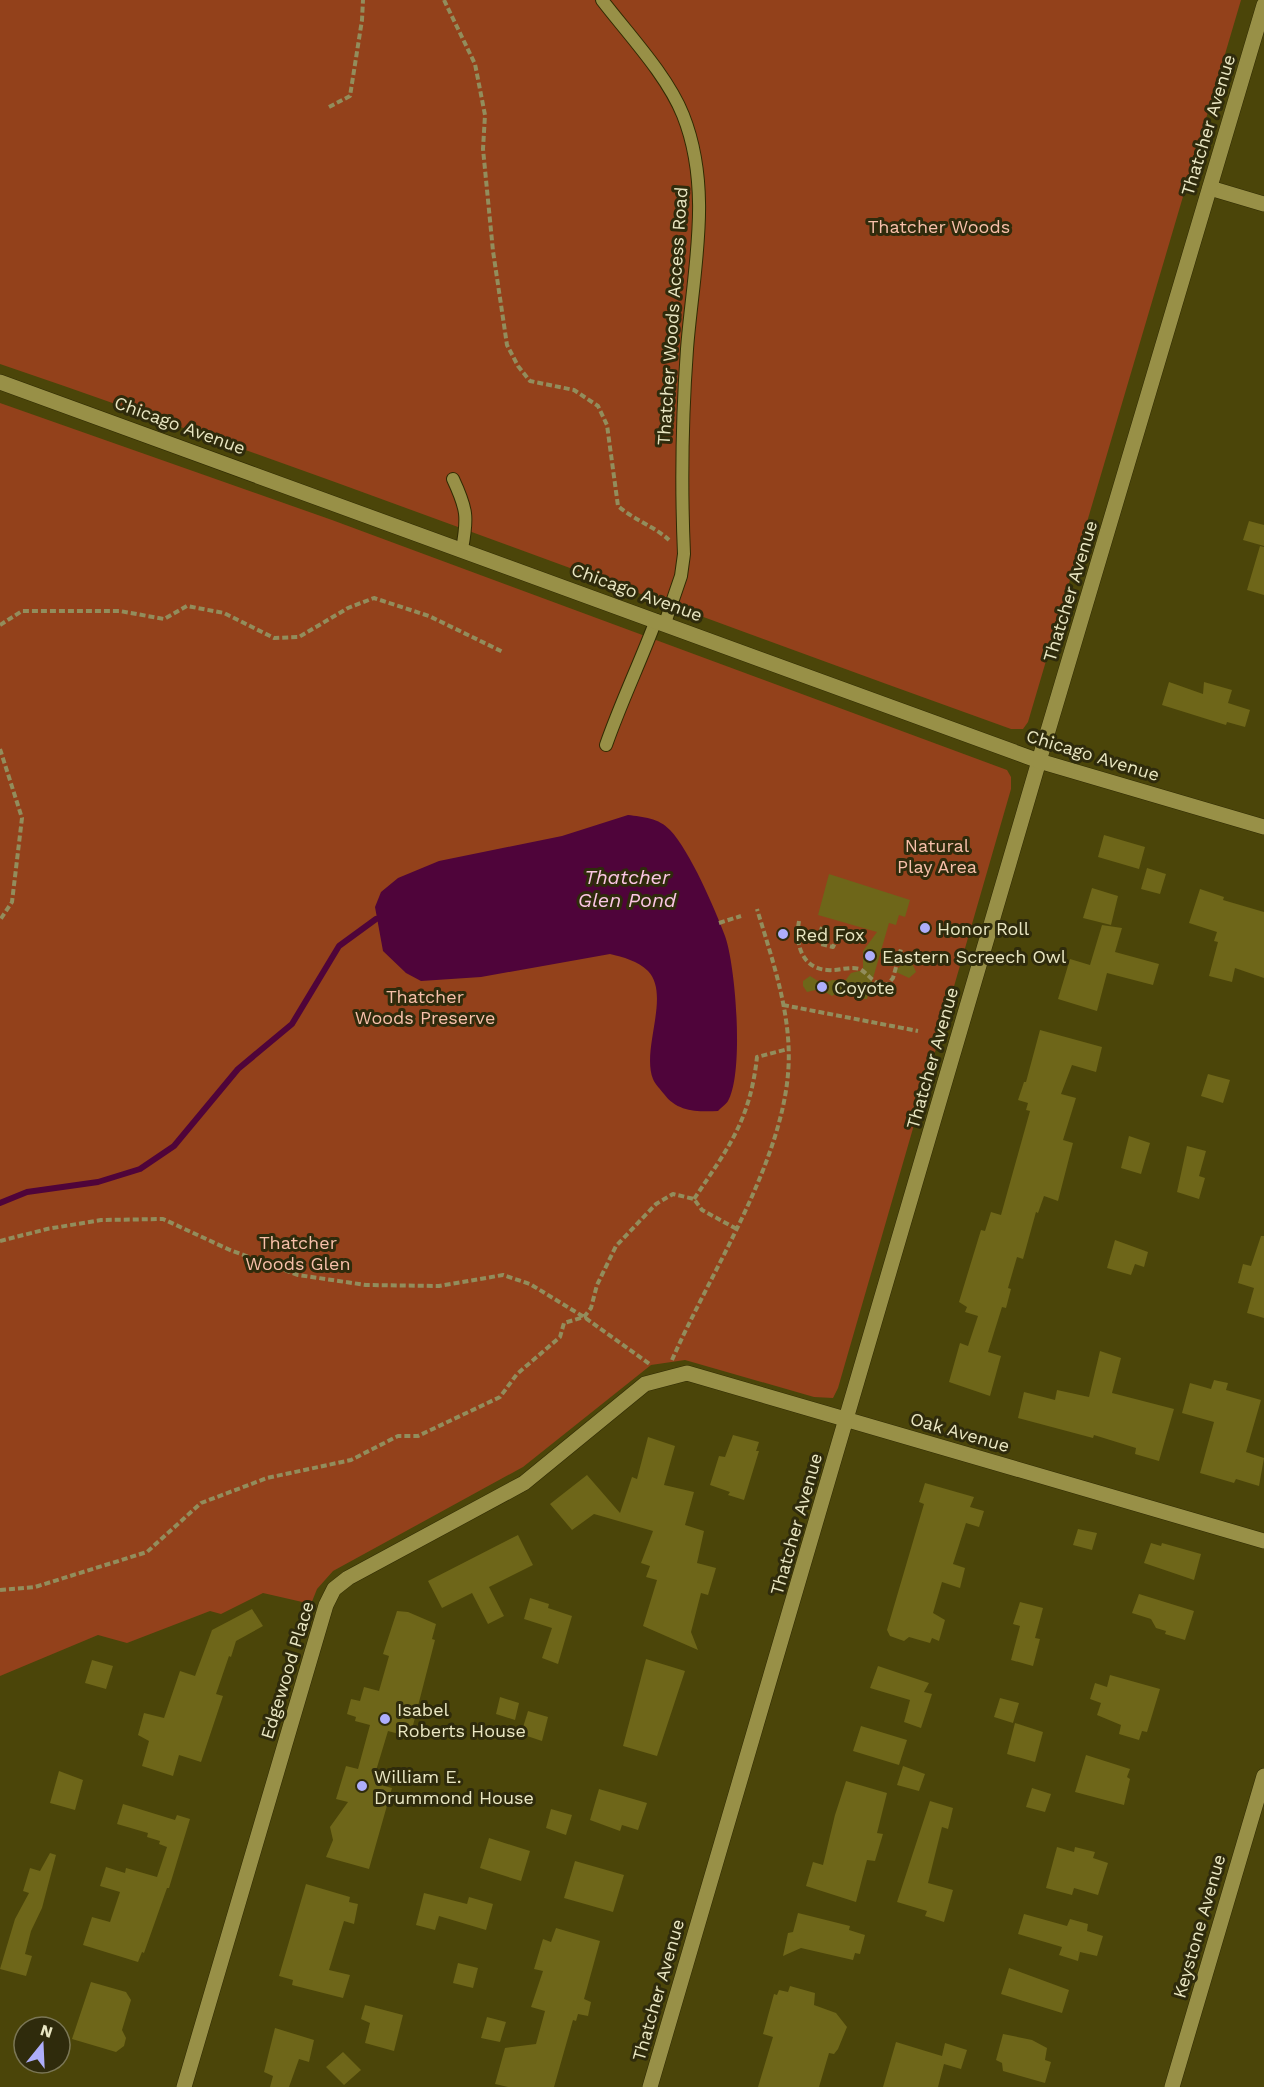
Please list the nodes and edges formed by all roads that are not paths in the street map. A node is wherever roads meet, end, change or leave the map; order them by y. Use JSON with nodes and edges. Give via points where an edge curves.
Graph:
{"nodes":[{"id":1,"x":602,"y":0,"type":"edge"},
{"id":2,"x":1264,"y":5,"type":"edge"},
{"id":3,"x":1210,"y":188,"type":"junction"},
{"id":4,"x":1264,"y":204,"type":"edge"},
{"id":5,"x":0,"y":382,"type":"edge"},
{"id":6,"x":453,"y":479,"type":"dead end"},
{"id":7,"x":462,"y":549,"type":"junction"},
{"id":8,"x":660,"y":622,"type":"junction"},
{"id":9,"x":606,"y":745,"type":"dead end"},
{"id":10,"x":1039,"y":761,"type":"junction"},
{"id":11,"x":1264,"y":827,"type":"edge"},
{"id":12,"x":645,"y":1384,"type":"joint"},
{"id":13,"x":847,"y":1420,"type":"junction"},
{"id":14,"x":1264,"y":1541,"type":"edge"},
{"id":15,"x":1264,"y":1776,"type":"edge"},
{"id":16,"x":184,"y":2087,"type":"edge"},
{"id":17,"x":650,"y":2087,"type":"edge"},
{"id":18,"x":1172,"y":2087,"type":"edge"}],
"edges":[{"from":1,"to":8,"type":"lane","name":"Thatcher Woods Access Road","via":[[668,88],[682,113],[693,143],[699,178],[700,215],[683,418],[684,554],[681,576]]},
{"from":2,"to":3,"type":"street","name":"Thatcher Avenue"},
{"from":3,"to":4,"type":"street"},
{"from":3,"to":10,"type":"street","name":"Thatcher Avenue"},
{"from":5,"to":7,"type":"street","name":"Chicago Avenue"},
{"from":6,"to":7,"type":"lane","via":[[468,519]]},
{"from":7,"to":8,"type":"street","name":"Chicago Avenue"},
{"from":8,"to":9,"type":"lane","name":"Thatcher Woods Access Road","via":[[624,695]]},
{"from":8,"to":10,"type":"street","name":"Chicago Avenue"},
{"from":10,"to":11,"type":"street","name":"Chicago Avenue"},
{"from":10,"to":13,"type":"street","name":"Thatcher Avenue"},
{"from":12,"to":13,"type":"street","name":"Oak Avenue","via":[[687,1373]]},
{"from":12,"to":16,"type":"street","name":"Edgewood Place","via":[[524,1483],[334,1589],[326,1605]]},
{"from":13,"to":14,"type":"street","name":"Oak Avenue"},
{"from":13,"to":17,"type":"street","name":"Thatcher Avenue"},
{"from":15,"to":18,"type":"street","name":"Keystone Avenue"}]}
